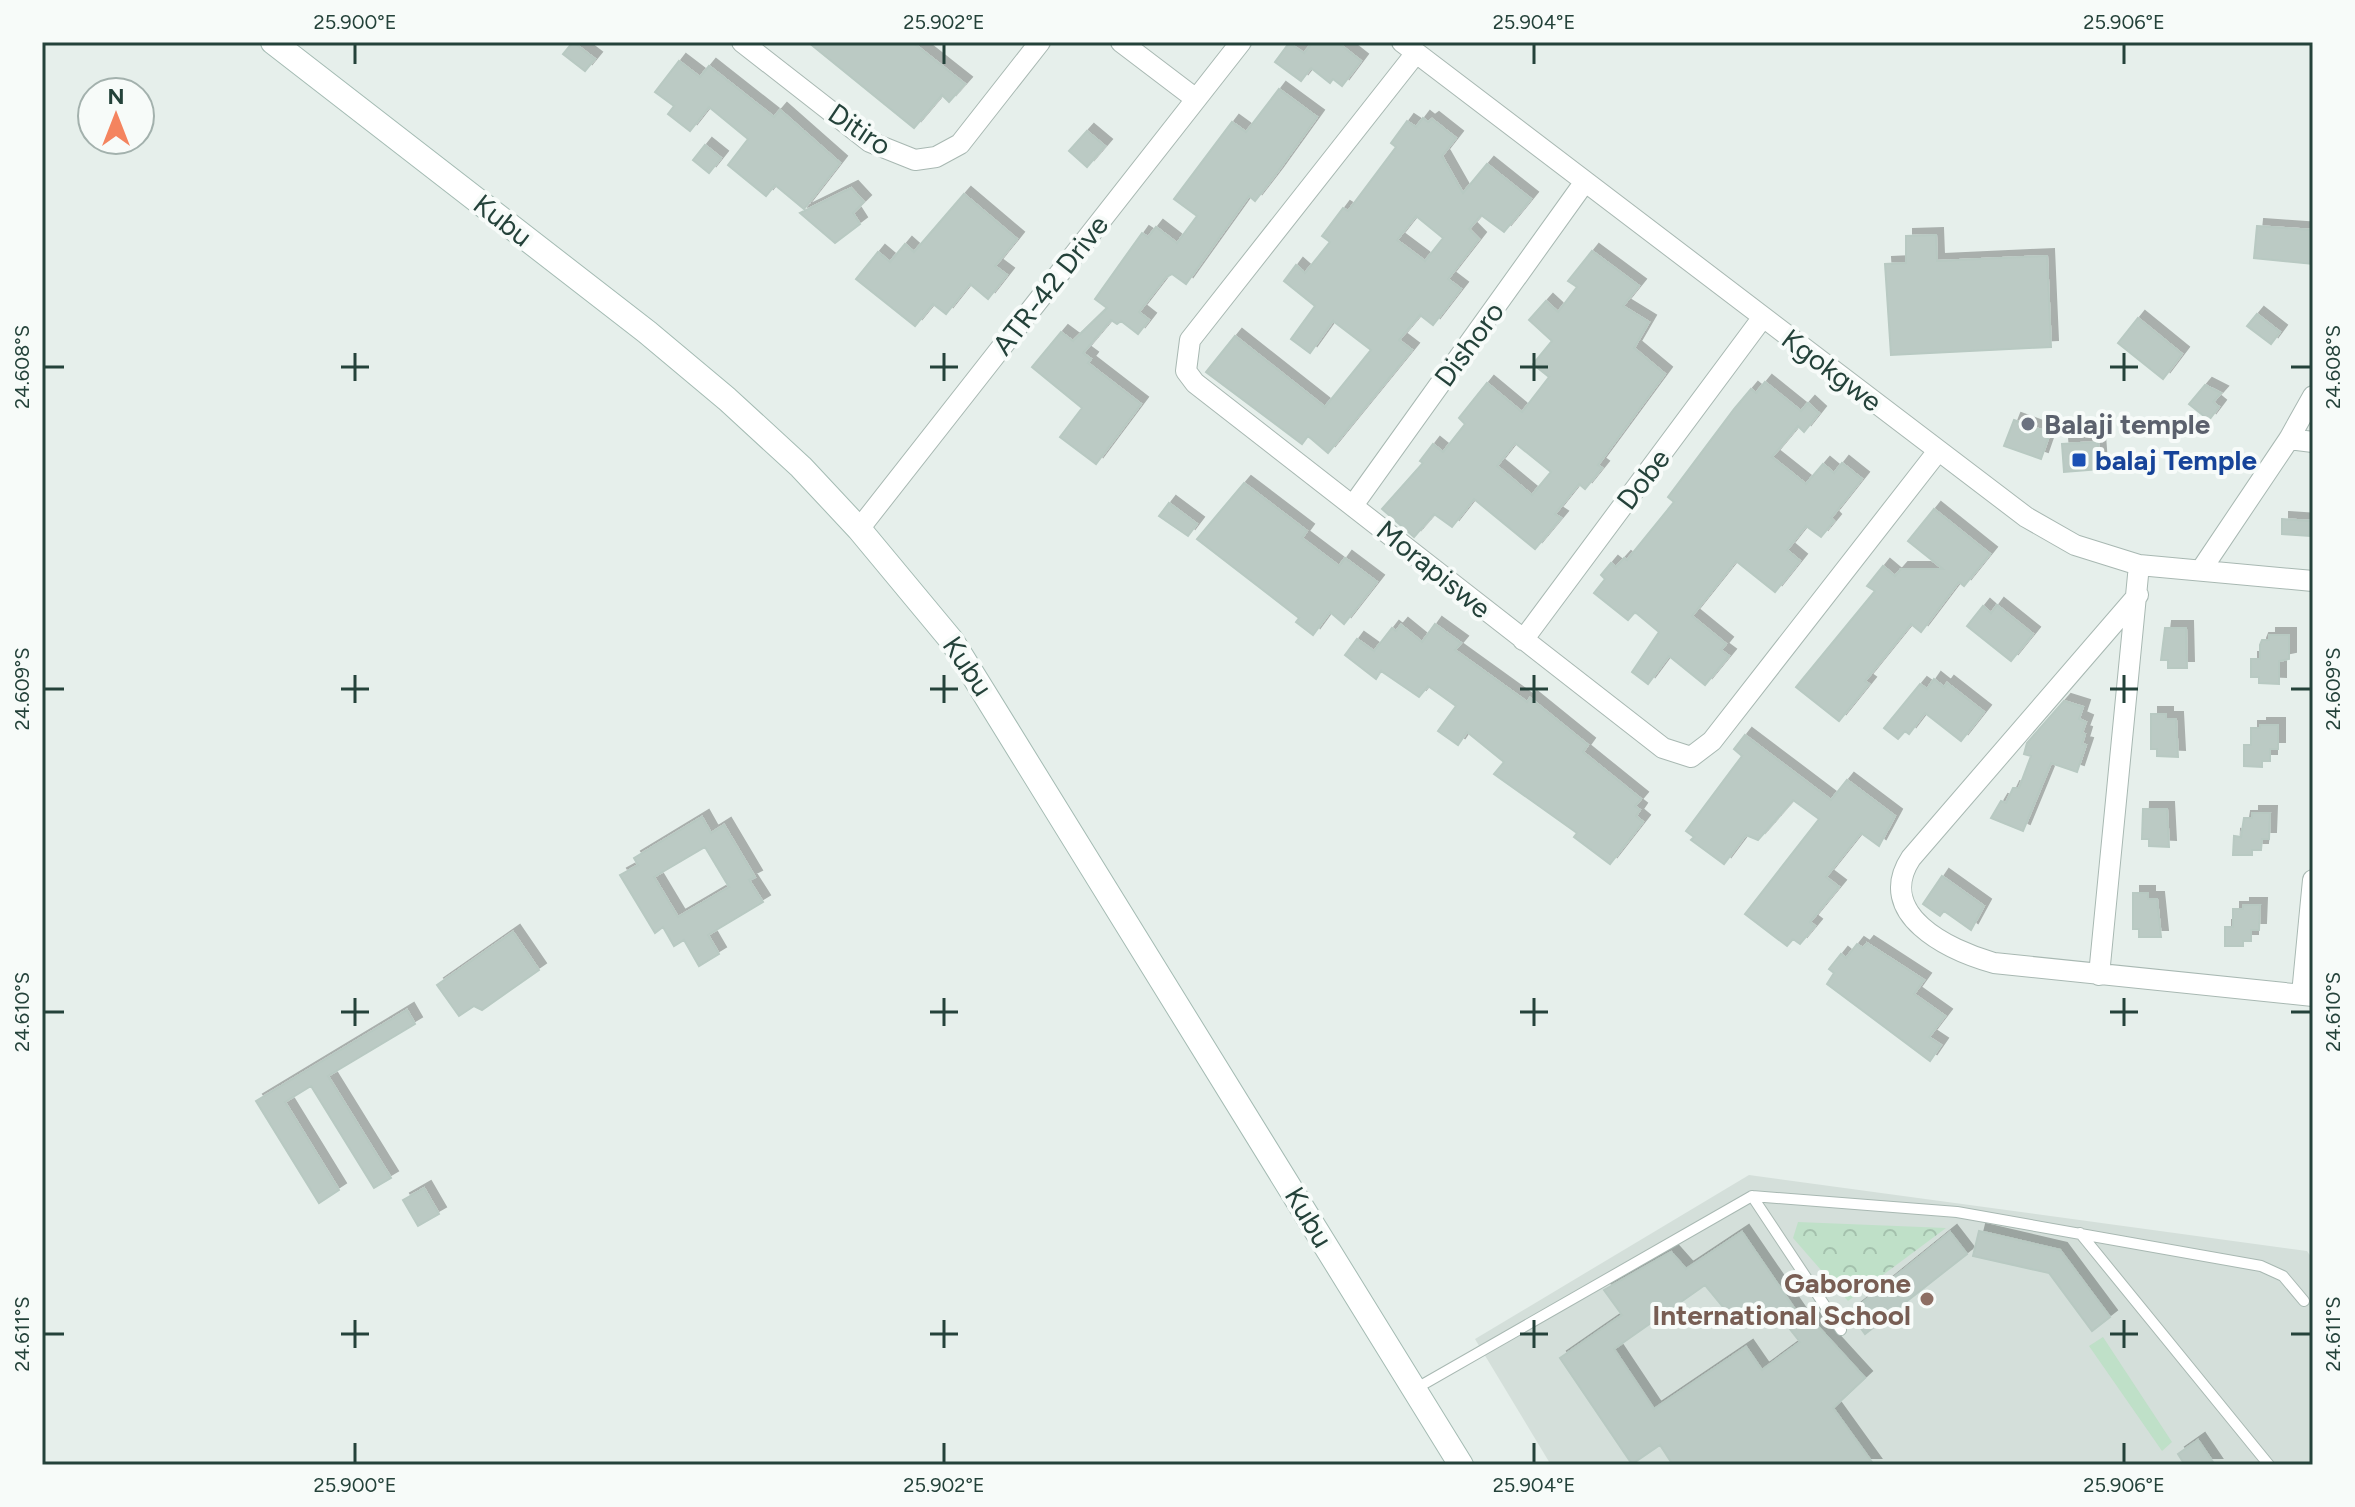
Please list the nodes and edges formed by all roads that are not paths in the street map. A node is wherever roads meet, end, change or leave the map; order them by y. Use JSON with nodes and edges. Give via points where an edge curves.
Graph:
{"nodes":[{"id":1,"x":273,"y":42,"type":"edge"},
{"id":2,"x":742,"y":42,"type":"edge"},
{"id":3,"x":1040,"y":42,"type":"edge"},
{"id":4,"x":1121,"y":42,"type":"edge"},
{"id":5,"x":1241,"y":42,"type":"edge"},
{"id":6,"x":1409,"y":47,"type":"edge"},
{"id":7,"x":1196,"y":99,"type":"junction"},
{"id":8,"x":1584,"y":183,"type":"junction"},
{"id":9,"x":1763,"y":317,"type":"junction"},
{"id":10,"x":2313,"y":396,"type":"edge"},
{"id":11,"x":2289,"y":439,"type":"junction"},
{"id":12,"x":2313,"y":442,"type":"edge"},
{"id":13,"x":1938,"y":451,"type":"junction"},
{"id":14,"x":1354,"y":504,"type":"junction"},
{"id":15,"x":859,"y":529,"type":"junction"},
{"id":16,"x":2139,"y":565,"type":"junction"},
{"id":17,"x":2201,"y":570,"type":"junction"},
{"id":18,"x":2313,"y":581,"type":"edge"},
{"id":19,"x":2138,"y":595,"type":"junction"},
{"id":20,"x":1523,"y":640,"type":"junction"},
{"id":21,"x":2313,"y":880,"type":"edge"},
{"id":22,"x":2099,"y":975,"type":"junction"},
{"id":23,"x":2308,"y":995,"type":"edge"},
{"id":24,"x":1752,"y":1196,"type":"junction"},
{"id":25,"x":2080,"y":1233,"type":"junction"},
{"id":26,"x":2304,"y":1301,"type":"dead end"},
{"id":27,"x":1841,"y":1330,"type":"dead end"},
{"id":28,"x":1415,"y":1389,"type":"junction"},
{"id":29,"x":1461,"y":1465,"type":"edge"},
{"id":30,"x":2269,"y":1465,"type":"edge"}],
"edges":[{"from":1,"to":15,"type":"main road","name":"Kubu","via":[[647,332],[801,467]]},
{"from":2,"to":3,"type":"street","name":"Ditiro","via":[[870,142],[915,160],[936,157],[960,144]]},
{"from":4,"to":7,"type":"street"},
{"from":5,"to":7,"type":"street","name":"ATR-42 Drive"},
{"from":6,"to":8,"type":"street","name":"Kgokgwe"},
{"from":6,"to":14,"type":"street","name":"Morapiswe","via":[[1186,349],[1186,371],[1195,383]]},
{"from":7,"to":15,"type":"street","name":"ATR-42 Drive"},
{"from":8,"to":9,"type":"street","name":"Kgokgwe"},
{"from":8,"to":14,"type":"street","name":"Dishoro"},
{"from":9,"to":13,"type":"street","name":"Kgokgwe"},
{"from":9,"to":20,"type":"street","name":"Dobe"},
{"from":10,"to":11,"type":"street"},
{"from":11,"to":12,"type":"street"},
{"from":11,"to":17,"type":"street"},
{"from":13,"to":16,"type":"street","name":"Kgokgwe","via":[[2026,517],[2075,545]]},
{"from":13,"to":20,"type":"street","name":"Morapiswe","via":[[1712,741],[1691,757],[1663,748]]},
{"from":14,"to":20,"type":"street","name":"Morapiswe"},
{"from":15,"to":28,"type":"main road","name":"Kubu","via":[[969,666]]},
{"from":16,"to":17,"type":"street","name":"Kgokgwe"},
{"from":16,"to":19,"type":"street"},
{"from":17,"to":18,"type":"street","name":"Kgokgwe"},
{"from":19,"to":22,"type":"street"},
{"from":19,"to":22,"type":"street","via":[[1901,873],[1900,894],[1911,918],[1968,955]]},
{"from":21,"to":23,"type":"street"},
{"from":22,"to":23,"type":"street"},
{"from":24,"to":25,"type":"lane","via":[[1957,1212]]},
{"from":24,"to":27,"type":"lane"},
{"from":24,"to":28,"type":"lane"},
{"from":25,"to":26,"type":"lane","via":[[2261,1266],[2283,1276]]},
{"from":25,"to":30,"type":"lane"},
{"from":28,"to":29,"type":"main road","name":"Kubu"}]}
